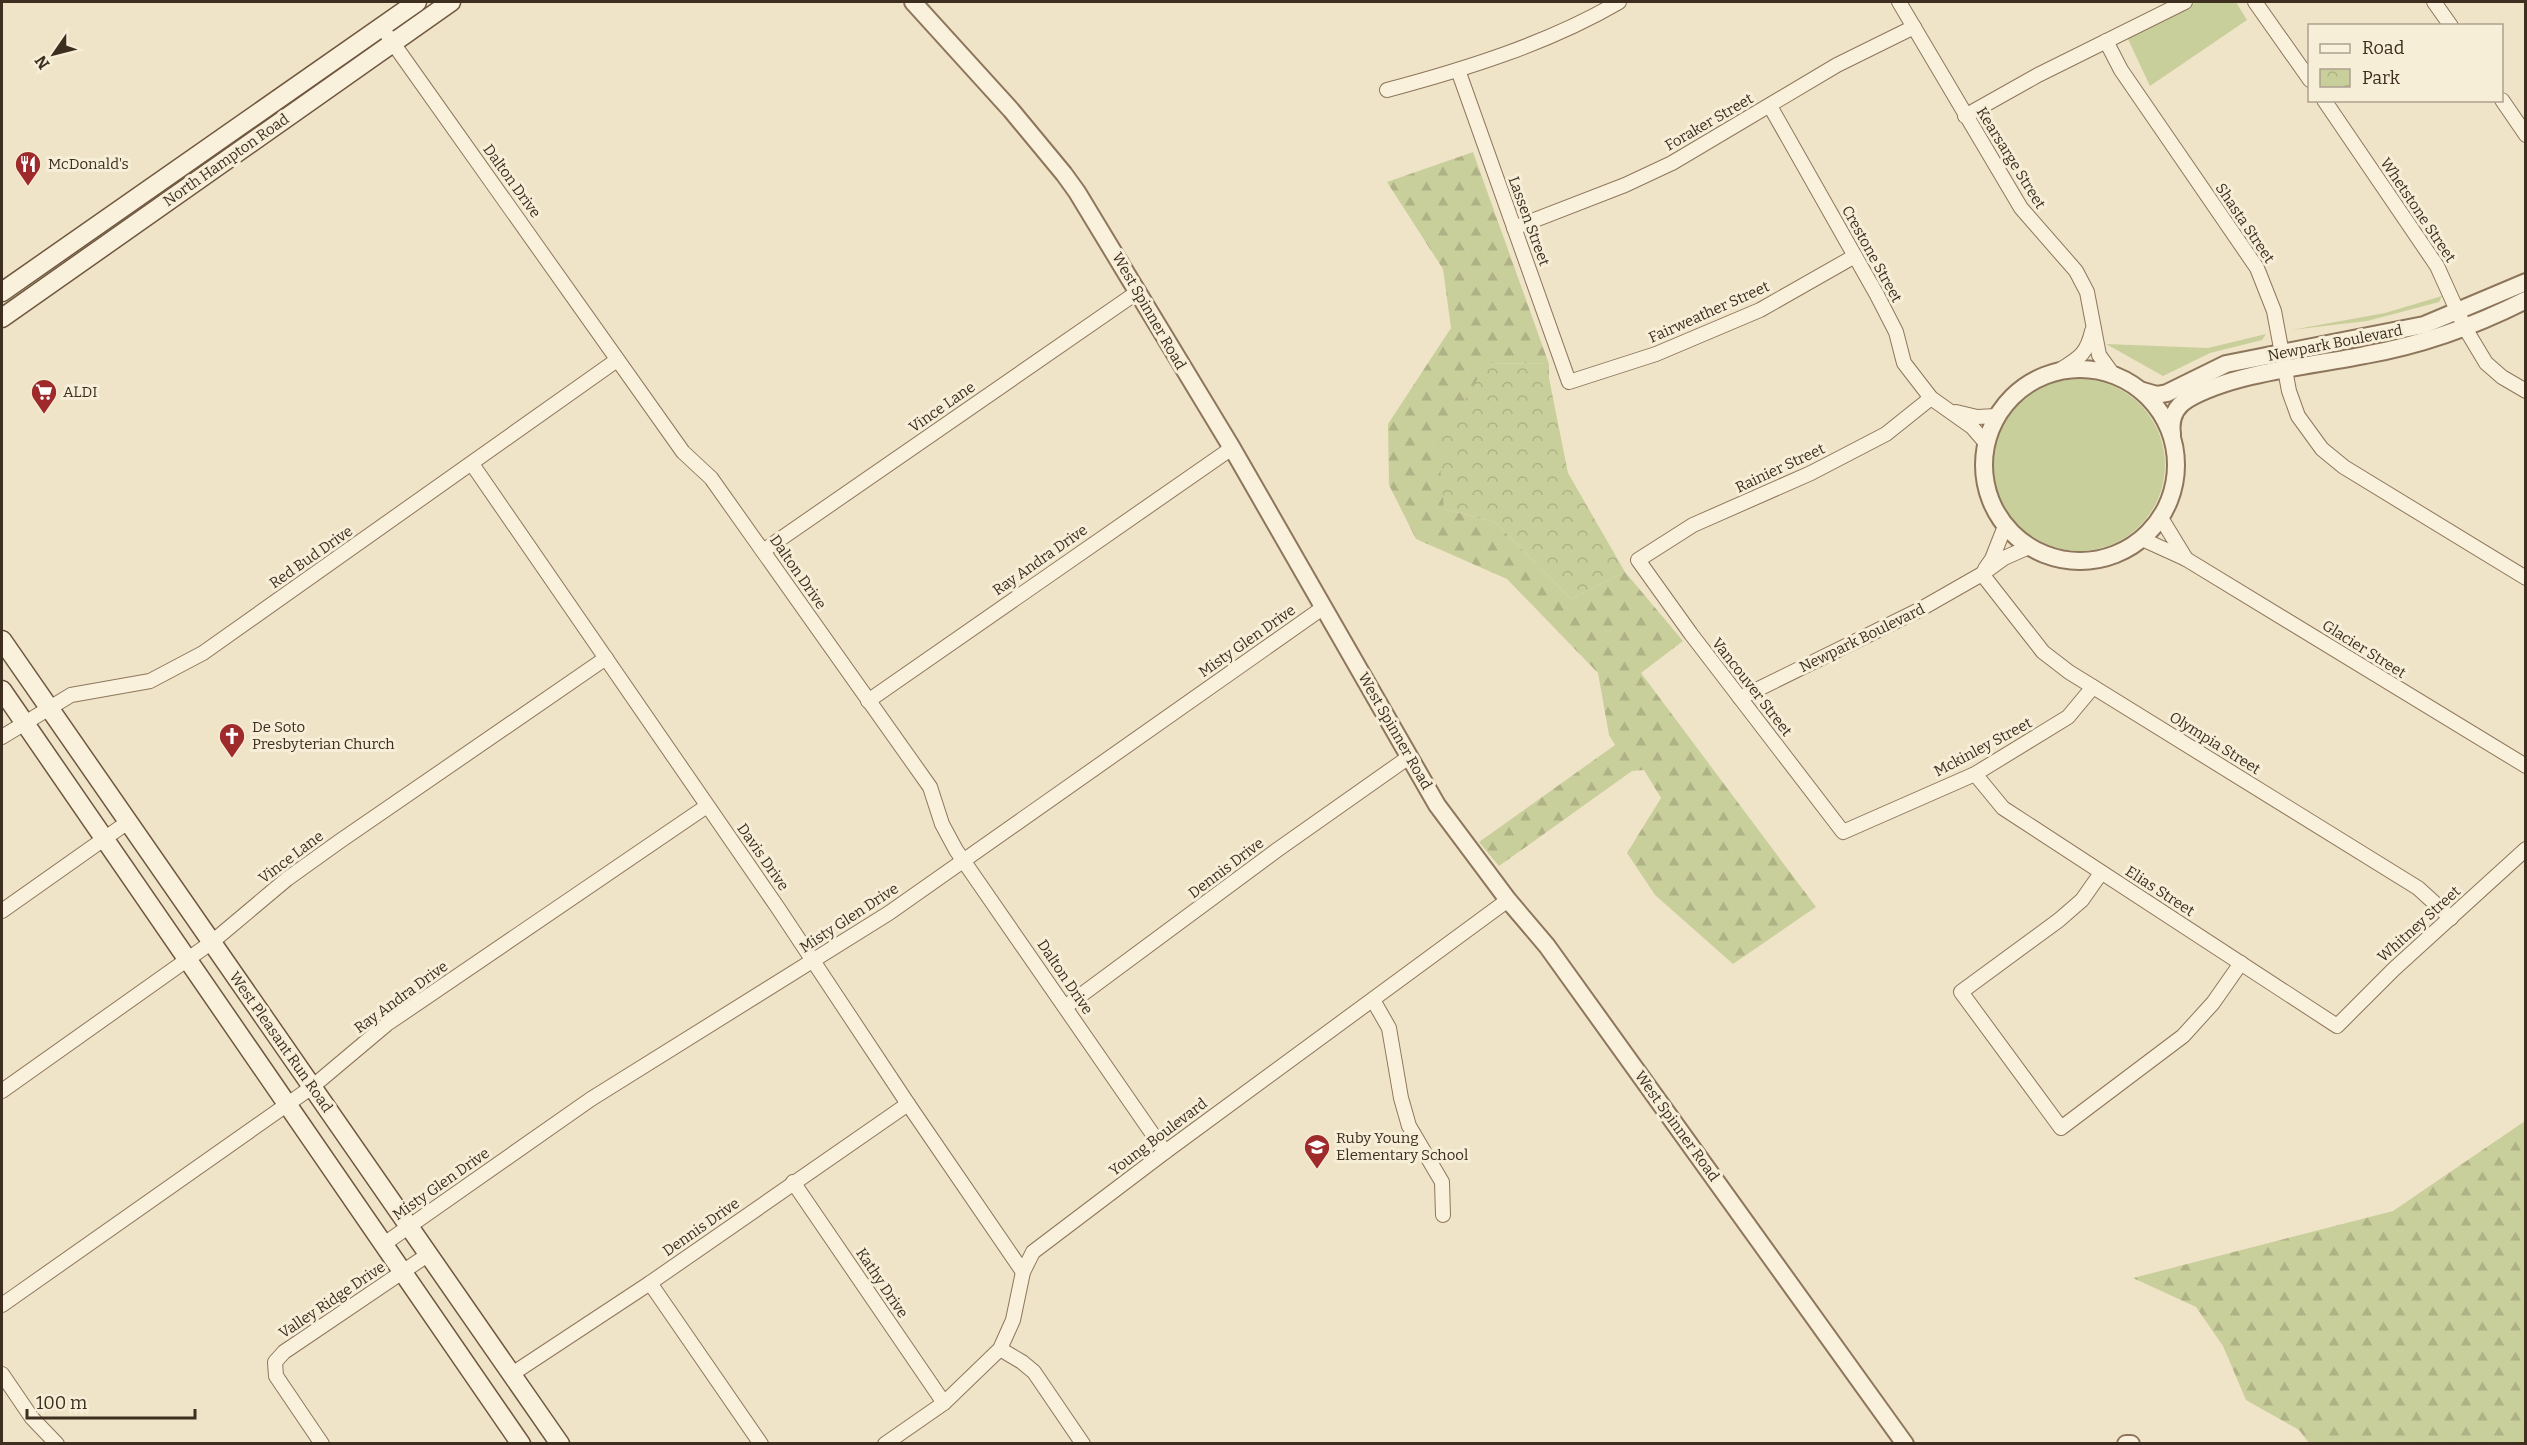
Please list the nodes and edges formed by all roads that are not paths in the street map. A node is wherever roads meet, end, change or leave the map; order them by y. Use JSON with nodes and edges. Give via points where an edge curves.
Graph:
{"nodes":[{"id":1,"x":417,"y":2,"type":"edge"},
{"id":2,"x":451,"y":2,"type":"edge"},
{"id":3,"x":913,"y":2,"type":"edge"},
{"id":4,"x":1619,"y":2,"type":"edge"},
{"id":5,"x":1899,"y":2,"type":"edge"},
{"id":6,"x":2185,"y":2,"type":"edge"},
{"id":7,"x":2255,"y":2,"type":"edge"},
{"id":8,"x":2434,"y":2,"type":"edge"},
{"id":9,"x":2450,"y":24,"type":"edge"},
{"id":10,"x":381,"y":27,"type":"junction"},
{"id":11,"x":1914,"y":27,"type":"junction"},
{"id":12,"x":2106,"y":42,"type":"junction"},
{"id":13,"x":393,"y":43,"type":"junction"},
{"id":14,"x":1458,"y":70,"type":"junction"},
{"id":15,"x":2308,"y":77,"type":"edge"},
{"id":16,"x":1387,"y":90,"type":"dead end"},
{"id":17,"x":2503,"y":101,"type":"edge"},
{"id":18,"x":2325,"y":102,"type":"edge"},
{"id":19,"x":1770,"y":106,"type":"junction"},
{"id":20,"x":1965,"y":116,"type":"junction"},
{"id":21,"x":2526,"y":135,"type":"edge"},
{"id":22,"x":102,"y":222,"type":"junction"},
{"id":23,"x":1514,"y":228,"type":"junction"},
{"id":24,"x":113,"y":239,"type":"junction"},
{"id":25,"x":1855,"y":256,"type":"junction"},
{"id":26,"x":2526,"y":282,"type":"edge"},
{"id":27,"x":1138,"y":291,"type":"junction"},
{"id":28,"x":2,"y":292,"type":"edge"},
{"id":29,"x":2526,"y":300,"type":"edge"},
{"id":30,"x":2458,"y":312,"type":"junction"},
{"id":31,"x":2,"y":318,"type":"edge"},
{"id":32,"x":2465,"y":328,"type":"junction"},
{"id":33,"x":2093,"y":329,"type":"junction"},
{"id":34,"x":2338,"y":352,"type":"junction"},
{"id":35,"x":617,"y":360,"type":"junction"},
{"id":36,"x":2283,"y":362,"type":"junction"},
{"id":37,"x":2060,"y":370,"type":"junction"},
{"id":38,"x":2112,"y":373,"type":"junction"},
{"id":39,"x":1569,"y":382,"type":"joint"},
{"id":40,"x":2143,"y":391,"type":"junction"},
{"id":41,"x":2526,"y":391,"type":"edge"},
{"id":42,"x":1931,"y":398,"type":"junction"},
{"id":43,"x":1951,"y":411,"type":"junction"},
{"id":44,"x":1996,"y":416,"type":"junction"},
{"id":45,"x":2172,"y":435,"type":"junction"},
{"id":46,"x":1985,"y":442,"type":"junction"},
{"id":47,"x":1232,"y":448,"type":"junction"},
{"id":48,"x":472,"y":464,"type":"junction"},
{"id":49,"x":2161,"y":518,"type":"junction"},
{"id":50,"x":2005,"y":526,"type":"junction"},
{"id":51,"x":2142,"y":539,"type":"junction"},
{"id":52,"x":2029,"y":547,"type":"junction"},
{"id":53,"x":764,"y":551,"type":"junction"},
{"id":54,"x":2186,"y":559,"type":"junction"},
{"id":55,"x":1638,"y":560,"type":"joint"},
{"id":56,"x":1983,"y":574,"type":"junction"},
{"id":57,"x":2526,"y":578,"type":"edge"},
{"id":58,"x":1324,"y":607,"type":"junction"},
{"id":59,"x":2,"y":640,"type":"edge"},
{"id":60,"x":606,"y":658,"type":"junction"},
{"id":61,"x":2093,"y":687,"type":"junction"},
{"id":62,"x":2,"y":690,"type":"edge"},
{"id":63,"x":1740,"y":698,"type":"junction"},
{"id":64,"x":868,"y":701,"type":"junction"},
{"id":65,"x":48,"y":708,"type":"junction"},
{"id":66,"x":23,"y":722,"type":"junction"},
{"id":67,"x":2,"y":736,"type":"edge"},
{"id":68,"x":1409,"y":757,"type":"junction"},
{"id":69,"x":2526,"y":766,"type":"edge"},
{"id":70,"x":1975,"y":774,"type":"junction"},
{"id":71,"x":707,"y":806,"type":"junction"},
{"id":72,"x":128,"y":822,"type":"junction"},
{"id":73,"x":1843,"y":832,"type":"joint"},
{"id":74,"x":104,"y":838,"type":"junction"},
{"id":75,"x":2526,"y":849,"type":"edge"},
{"id":76,"x":963,"y":860,"type":"junction"},
{"id":77,"x":2101,"y":873,"type":"junction"},
{"id":78,"x":1508,"y":900,"type":"junction"},
{"id":79,"x":2,"y":911,"type":"edge"},
{"id":80,"x":2451,"y":918,"type":"junction"},
{"id":81,"x":212,"y":942,"type":"junction"},
{"id":82,"x":187,"y":959,"type":"junction"},
{"id":83,"x":813,"y":961,"type":"junction"},
{"id":84,"x":2241,"y":963,"type":"junction"},
{"id":85,"x":1373,"y":1000,"type":"junction"},
{"id":86,"x":1065,"y":1007,"type":"junction"},
{"id":87,"x":2337,"y":1026,"type":"joint"},
{"id":88,"x":312,"y":1087,"type":"junction"},
{"id":89,"x":2,"y":1091,"type":"edge"},
{"id":90,"x":908,"y":1104,"type":"junction"},
{"id":91,"x":288,"y":1105,"type":"junction"},
{"id":92,"x":1165,"y":1152,"type":"junction"},
{"id":93,"x":793,"y":1182,"type":"junction"},
{"id":94,"x":1443,"y":1215,"type":"dead end"},
{"id":95,"x":409,"y":1226,"type":"junction"},
{"id":96,"x":384,"y":1244,"type":"junction"},
{"id":97,"x":429,"y":1254,"type":"junction"},
{"id":98,"x":403,"y":1272,"type":"junction"},
{"id":99,"x":1023,"y":1272,"type":"junction"},
{"id":100,"x":650,"y":1283,"type":"junction"},
{"id":101,"x":2,"y":1305,"type":"edge"},
{"id":102,"x":1000,"y":1349,"type":"junction"},
{"id":103,"x":2,"y":1374,"type":"edge"},
{"id":104,"x":512,"y":1374,"type":"junction"},
{"id":105,"x":944,"y":1403,"type":"junction"},
{"id":106,"x":57,"y":1443,"type":"edge"},
{"id":107,"x":322,"y":1443,"type":"edge"},
{"id":108,"x":521,"y":1443,"type":"edge"},
{"id":109,"x":560,"y":1443,"type":"edge"},
{"id":110,"x":761,"y":1443,"type":"edge"},
{"id":111,"x":887,"y":1443,"type":"edge"},
{"id":112,"x":1083,"y":1443,"type":"edge"},
{"id":113,"x":1905,"y":1443,"type":"edge"},
{"id":114,"x":2126,"y":1443,"type":"edge"},
{"id":115,"x":2131,"y":1443,"type":"edge"}],
"edges":[{"from":1,"to":10,"type":"main road","name":"North Hampton Road"},
{"from":2,"to":13,"type":"main road","name":"North Hampton Road"},
{"from":3,"to":27,"type":"street","name":"West Spinner Road","via":[[1064,174]]},
{"from":4,"to":14,"type":"street","via":[[1556,33]]},
{"from":5,"to":11,"type":"street","name":"Kearsarge Street"},
{"from":6,"to":12,"type":"street"},
{"from":7,"to":15,"type":"street"},
{"from":8,"to":9,"type":"street"},
{"from":10,"to":13,"type":"street","name":"Dalton Drive"},
{"from":10,"to":22,"type":"main road","name":"North Hampton Road"},
{"from":11,"to":19,"type":"street","name":"Foraker Street","via":[[1837,65]]},
{"from":11,"to":20,"type":"street","name":"Kearsarge Street"},
{"from":12,"to":20,"type":"street"},
{"from":12,"to":36,"type":"street","name":"Shasta Street","via":[[2121,70],[2257,268],[2274,310]]},
{"from":13,"to":24,"type":"main road","name":"North Hampton Road"},
{"from":13,"to":35,"type":"street","name":"Dalton Drive"},
{"from":14,"to":16,"type":"street"},
{"from":14,"to":23,"type":"street","name":"Lassen Street"},
{"from":17,"to":21,"type":"street"},
{"from":18,"to":30,"type":"street","name":"Whetstone Street","via":[[2437,266]]},
{"from":19,"to":23,"type":"street","name":"Foraker Street","via":[[1672,163]]},
{"from":19,"to":25,"type":"street","name":"Crestone Street"},
{"from":20,"to":33,"type":"street","name":"Kearsarge Street","via":[[2020,208],[2076,271],[2087,292]]},
{"from":22,"to":24,"type":"main road"},
{"from":22,"to":28,"type":"main road","name":"North Hampton Road"},
{"from":23,"to":39,"type":"street","name":"Lassen Street"},
{"from":24,"to":31,"type":"main road","name":"North Hampton Road"},
{"from":25,"to":39,"type":"street","name":"Fairweather Street","via":[[1760,310],[1656,354]]},
{"from":25,"to":42,"type":"street","name":"Crestone Street","via":[[1896,332],[1904,363]]},
{"from":26,"to":30,"type":"street","name":"Newpark Boulevard"},
{"from":27,"to":47,"type":"street","name":"West Spinner Road"},
{"from":27,"to":53,"type":"street","name":"Vince Lane"},
{"from":29,"to":32,"type":"street","name":"Newpark Boulevard"},
{"from":30,"to":32,"type":"street","name":"Whetstone Street"},
{"from":30,"to":34,"type":"street","name":"Newpark Boulevard"},
{"from":32,"to":34,"type":"street","name":"Newpark Boulevard","via":[[2416,344]]},
{"from":32,"to":41,"type":"street","name":"Whetstone Street","via":[[2486,363]]},
{"from":33,"to":37,"type":"street","via":[[2088,348],[2080,358]]},
{"from":33,"to":38,"type":"street","name":"Kearsarge Street","via":[[2099,355]]},
{"from":34,"to":36,"type":"street","name":"Newpark Boulevard"},
{"from":35,"to":48,"type":"street","name":"Red Bud Drive"},
{"from":35,"to":53,"type":"street","name":"Dalton Drive","via":[[683,452],[711,478]]},
{"from":36,"to":40,"type":"street","name":"Newpark Boulevard","via":[[2226,364],[2167,393]]},
{"from":36,"to":45,"type":"street","name":"Newpark Boulevard","via":[[2187,400],[2173,415]]},
{"from":36,"to":57,"type":"street","name":"Shasta Street","via":[[2298,416],[2322,449],[2344,467]]},
{"from":37,"to":38,"type":"street","via":[[2086,368]]},
{"from":37,"to":44,"type":"street","via":[[2034,379],[2012,394]]},
{"from":38,"to":40,"type":"street"},
{"from":40,"to":45,"type":"street"},
{"from":42,"to":43,"type":"street","name":"Crestone Street"},
{"from":42,"to":55,"type":"street","name":"Rainier Street","via":[[1886,434],[1811,473],[1692,525]]},
{"from":43,"to":44,"type":"street","name":"Crestone Street","via":[[1977,417]]},
{"from":43,"to":46,"type":"street","name":"Crestone Street"},
{"from":44,"to":46,"type":"street"},
{"from":45,"to":49,"type":"street","via":[[2175,478]]},
{"from":46,"to":50,"type":"street","via":[[1986,487]]},
{"from":47,"to":58,"type":"street","name":"West Spinner Road"},
{"from":47,"to":64,"type":"street","name":"Ray Andra Drive"},
{"from":48,"to":60,"type":"street","name":"Davis Drive"},
{"from":48,"to":65,"type":"street","name":"Red Bud Drive","via":[[203,653],[150,681],[71,695]]},
{"from":49,"to":51,"type":"street"},
{"from":49,"to":54,"type":"street","name":"Glacier Street"},
{"from":50,"to":52,"type":"street"},
{"from":50,"to":56,"type":"street"},
{"from":51,"to":52,"type":"street","via":[[2107,557],[2075,561],[2051,557]]},
{"from":51,"to":54,"type":"street","name":"Glacier Street"},
{"from":52,"to":56,"type":"street","name":"Newpark Boulevard","via":[[2004,558]]},
{"from":53,"to":64,"type":"street","name":"Dalton Drive"},
{"from":54,"to":69,"type":"street","name":"Glacier Street"},
{"from":55,"to":63,"type":"street","name":"Vancouver Street"},
{"from":56,"to":61,"type":"street","name":"Olympia Street","via":[[2043,652]]},
{"from":56,"to":63,"type":"street","name":"Newpark Boulevard"},
{"from":58,"to":68,"type":"street","name":"West Spinner Road"},
{"from":58,"to":76,"type":"street","name":"Misty Glen Drive"},
{"from":59,"to":65,"type":"main road","name":"West Pleasant Run Road"},
{"from":60,"to":71,"type":"street","name":"Davis Drive"},
{"from":60,"to":81,"type":"street","name":"Vince Lane","via":[[296,872]]},
{"from":61,"to":70,"type":"street","name":"Mckinley Street","via":[[2068,717]]},
{"from":61,"to":80,"type":"street","name":"Olympia Street","via":[[2418,888]]},
{"from":62,"to":66,"type":"main road","name":"West Pleasant Run Road"},
{"from":63,"to":73,"type":"street","name":"Vancouver Street"},
{"from":64,"to":76,"type":"street","name":"Dalton Drive","via":[[930,787],[942,824]]},
{"from":65,"to":66,"type":"street","name":"Red Bud Drive"},
{"from":65,"to":72,"type":"main road","name":"West Pleasant Run Road"},
{"from":66,"to":67,"type":"street","name":"Red Bud Drive"},
{"from":66,"to":74,"type":"main road","name":"West Pleasant Run Road"},
{"from":68,"to":78,"type":"street","name":"West Spinner Road","via":[[1437,805]]},
{"from":68,"to":86,"type":"street","name":"Dennis Drive"},
{"from":70,"to":73,"type":"street","name":"Mckinley Street"},
{"from":70,"to":77,"type":"street","name":"Elias Street","via":[[2003,808]]},
{"from":71,"to":83,"type":"street","name":"Davis Drive"},
{"from":71,"to":88,"type":"street","name":"Ray Andra Drive","via":[[387,1024]]},
{"from":72,"to":74,"type":"street"},
{"from":72,"to":81,"type":"main road","name":"West Pleasant Run Road"},
{"from":74,"to":79,"type":"street"},
{"from":74,"to":82,"type":"main road","name":"West Pleasant Run Road"},
{"from":75,"to":80,"type":"street","name":"Whitney Street"},
{"from":76,"to":83,"type":"street","name":"Misty Glen Drive"},
{"from":76,"to":86,"type":"street","name":"Dalton Drive"},
{"from":77,"to":84,"type":"street","name":"Elias Street"},
{"from":77,"to":84,"type":"street","via":[[2082,900],[2059,920],[1961,992],[2061,1128],[2183,1036]]},
{"from":78,"to":85,"type":"street","name":"Young Boulevard"},
{"from":78,"to":113,"type":"street","name":"West Spinner Road","via":[[1547,946]]},
{"from":80,"to":87,"type":"street","name":"Whitney Street"},
{"from":81,"to":82,"type":"street","name":"Vince Lane"},
{"from":81,"to":88,"type":"main road","name":"West Pleasant Run Road"},
{"from":82,"to":89,"type":"street","name":"Vince Lane"},
{"from":82,"to":91,"type":"main road","name":"West Pleasant Run Road"},
{"from":83,"to":90,"type":"street","name":"Davis Drive"},
{"from":83,"to":95,"type":"street","name":"Misty Glen Drive","via":[[591,1099]]},
{"from":84,"to":87,"type":"street","name":"Elias Street"},
{"from":85,"to":92,"type":"street","name":"Young Boulevard"},
{"from":85,"to":94,"type":"street","via":[[1389,1028],[1409,1126],[1442,1182]]},
{"from":86,"to":92,"type":"street","name":"Dalton Drive"},
{"from":88,"to":91,"type":"street","name":"Ray Andra Drive"},
{"from":88,"to":95,"type":"main road","name":"West Pleasant Run Road"},
{"from":90,"to":93,"type":"street","name":"Dennis Drive"},
{"from":90,"to":99,"type":"street","name":"Davis Drive"},
{"from":91,"to":96,"type":"main road","name":"West Pleasant Run Road"},
{"from":91,"to":101,"type":"street","name":"Ray Andra Drive"},
{"from":92,"to":99,"type":"street","name":"Young Boulevard","via":[[1033,1252]]},
{"from":93,"to":100,"type":"street","name":"Dennis Drive"},
{"from":93,"to":105,"type":"street","name":"Kathy Drive"},
{"from":95,"to":96,"type":"street","name":"Misty Glen Drive"},
{"from":95,"to":97,"type":"main road","name":"West Pleasant Run Road"},
{"from":96,"to":98,"type":"main road","name":"West Pleasant Run Road"},
{"from":97,"to":98,"type":"street","name":"Valley Ridge Drive"},
{"from":97,"to":104,"type":"main road","name":"West Pleasant Run Road"},
{"from":98,"to":107,"type":"street","name":"Valley Ridge Drive","via":[[284,1352],[275,1362],[276,1376]]},
{"from":98,"to":108,"type":"main road","name":"West Pleasant Run Road"},
{"from":99,"to":102,"type":"street","name":"Young Boulevard","via":[[1013,1320]]},
{"from":100,"to":104,"type":"street","name":"Dennis Drive"},
{"from":100,"to":110,"type":"street"},
{"from":102,"to":105,"type":"street","name":"Young Boulevard"},
{"from":102,"to":112,"type":"street","via":[[1034,1372]]},
{"from":103,"to":106,"type":"street","via":[[32,1418]]},
{"from":104,"to":109,"type":"main road","name":"West Pleasant Run Road"},
{"from":105,"to":111,"type":"street","name":"Young Boulevard"},
{"from":114,"to":115,"type":"street"}]}
